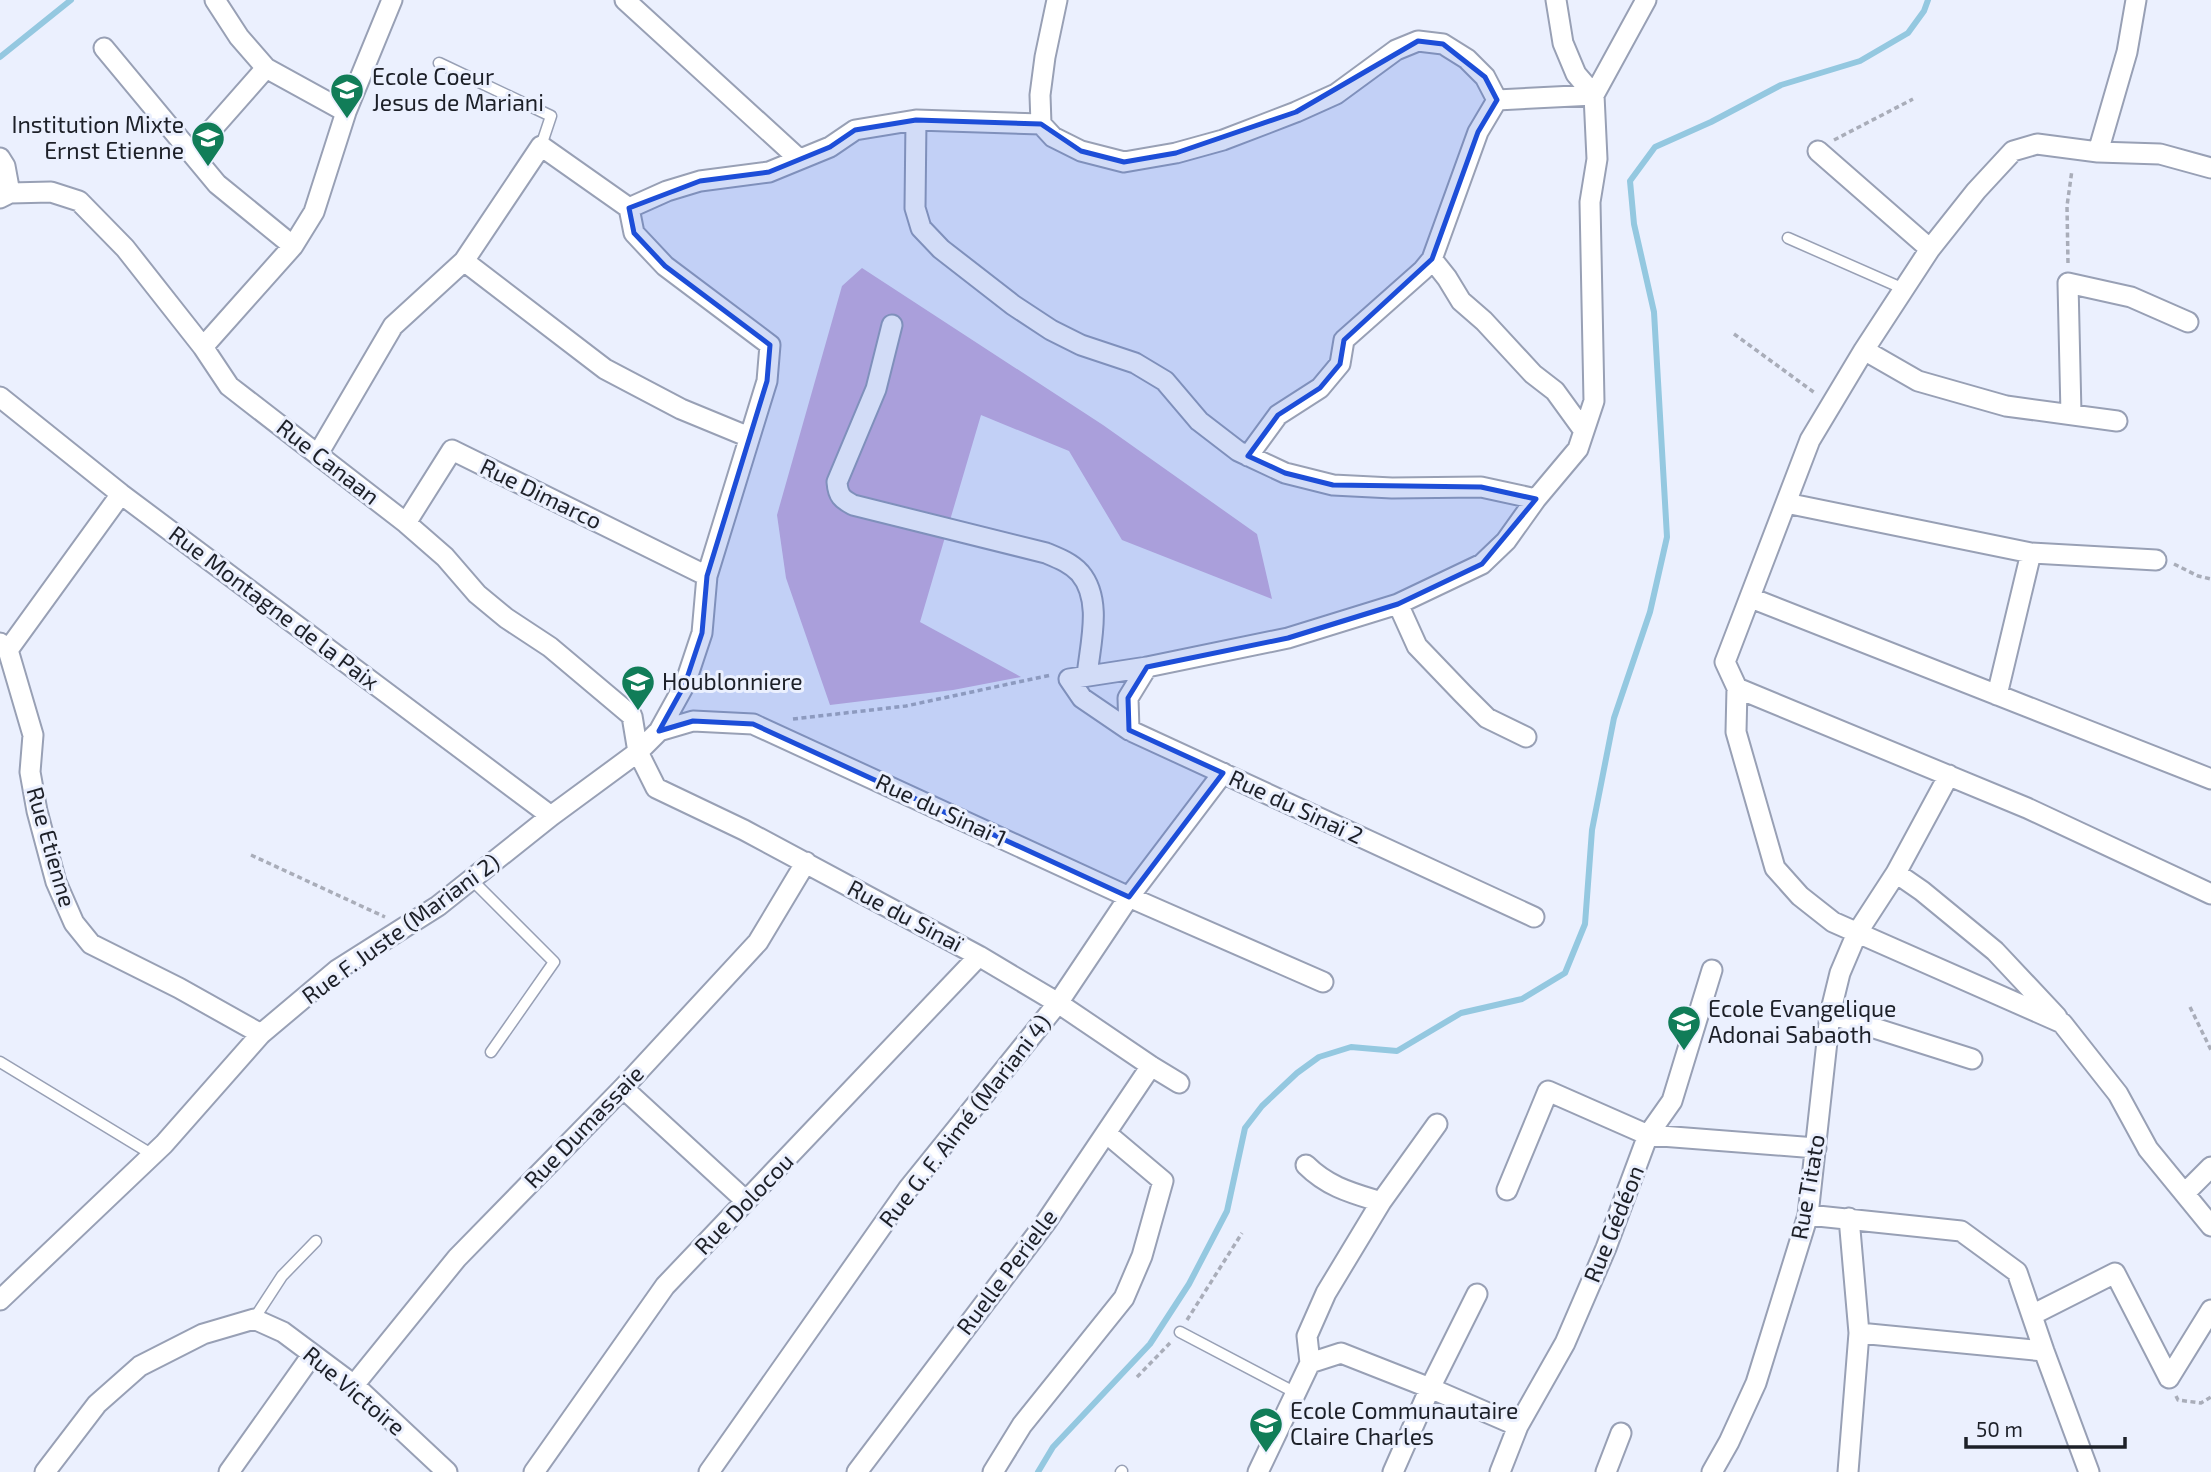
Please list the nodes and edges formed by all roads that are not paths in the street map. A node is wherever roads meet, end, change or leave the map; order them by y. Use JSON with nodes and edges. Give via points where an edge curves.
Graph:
{"nodes":[{"id":1,"x":215,"y":0,"type":"edge"},
{"id":2,"x":625,"y":0,"type":"edge"},
{"id":3,"x":1057,"y":0,"type":"edge"},
{"id":4,"x":1556,"y":0,"type":"edge"},
{"id":5,"x":1646,"y":0,"type":"edge"},
{"id":6,"x":2136,"y":0,"type":"edge"},
{"id":7,"x":387,"y":2,"type":"edge"},
{"id":8,"x":104,"y":48,"type":"dead end"},
{"id":9,"x":439,"y":63,"type":"dead end"},
{"id":10,"x":266,"y":68,"type":"junction"},
{"id":11,"x":1594,"y":95,"type":"junction"},
{"id":12,"x":1497,"y":100,"type":"junction"},
{"id":13,"x":346,"y":112,"type":"junction"},
{"id":14,"x":916,"y":120,"type":"junction"},
{"id":15,"x":1041,"y":124,"type":"junction"},
{"id":16,"x":541,"y":146,"type":"junction"},
{"id":17,"x":1818,"y":151,"type":"road end"},
{"id":18,"x":192,"y":152,"type":"junction"},
{"id":19,"x":2098,"y":152,"type":"junction"},
{"id":20,"x":799,"y":159,"type":"junction"},
{"id":21,"x":3,"y":162,"type":"edge"},
{"id":22,"x":2211,"y":168,"type":"edge"},
{"id":23,"x":5,"y":196,"type":"edge"},
{"id":24,"x":629,"y":208,"type":"junction"},
{"id":25,"x":1788,"y":238,"type":"dead end"},
{"id":26,"x":293,"y":246,"type":"junction"},
{"id":27,"x":1930,"y":249,"type":"junction"},
{"id":28,"x":1432,"y":259,"type":"junction"},
{"id":29,"x":464,"y":261,"type":"junction"},
{"id":30,"x":1904,"y":289,"type":"junction"},
{"id":31,"x":2188,"y":322,"type":"dead end"},
{"id":32,"x":892,"y":325,"type":"dead end"},
{"id":33,"x":203,"y":347,"type":"junction"},
{"id":34,"x":1864,"y":350,"type":"junction"},
{"id":35,"x":0,"y":397,"type":"edge"},
{"id":36,"x":2071,"y":414,"type":"junction"},
{"id":37,"x":2117,"y":421,"type":"dead end"},
{"id":38,"x":1584,"y":431,"type":"junction"},
{"id":39,"x":749,"y":437,"type":"junction"},
{"id":40,"x":318,"y":454,"type":"junction"},
{"id":41,"x":1248,"y":456,"type":"junction"},
{"id":42,"x":121,"y":494,"type":"junction"},
{"id":43,"x":1536,"y":499,"type":"junction"},
{"id":44,"x":1786,"y":503,"type":"junction"},
{"id":45,"x":406,"y":523,"type":"junction"},
{"id":46,"x":2031,"y":553,"type":"junction"},
{"id":47,"x":2156,"y":560,"type":"road end"},
{"id":48,"x":707,"y":576,"type":"junction"},
{"id":49,"x":1751,"y":598,"type":"junction"},
{"id":50,"x":1398,"y":604,"type":"junction"},
{"id":51,"x":4,"y":647,"type":"edge"},
{"id":52,"x":1147,"y":667,"type":"junction"},
{"id":53,"x":1078,"y":678,"type":"junction"},
{"id":54,"x":1737,"y":688,"type":"junction"},
{"id":55,"x":1997,"y":695,"type":"junction"},
{"id":56,"x":1129,"y":730,"type":"junction"},
{"id":57,"x":659,"y":731,"type":"junction"},
{"id":58,"x":1526,"y":737,"type":"dead end"},
{"id":59,"x":638,"y":752,"type":"junction"},
{"id":60,"x":1223,"y":773,"type":"junction"},
{"id":61,"x":1949,"y":775,"type":"junction"},
{"id":62,"x":2211,"y":779,"type":"edge"},
{"id":63,"x":551,"y":816,"type":"junction"},
{"id":64,"x":806,"y":862,"type":"junction"},
{"id":65,"x":1896,"y":873,"type":"junction"},
{"id":66,"x":471,"y":880,"type":"junction"},
{"id":67,"x":2211,"y":894,"type":"edge"},
{"id":68,"x":1129,"y":897,"type":"junction"},
{"id":69,"x":1534,"y":917,"type":"dead end"},
{"id":70,"x":1857,"y":933,"type":"junction"},
{"id":71,"x":979,"y":956,"type":"junction"},
{"id":72,"x":1712,"y":970,"type":"dead end"},
{"id":73,"x":1323,"y":982,"type":"dead end"},
{"id":74,"x":1058,"y":1003,"type":"junction"},
{"id":75,"x":1830,"y":1014,"type":"junction"},
{"id":76,"x":2062,"y":1023,"type":"junction"},
{"id":77,"x":261,"y":1034,"type":"junction"},
{"id":78,"x":491,"y":1052,"type":"dead end"},
{"id":79,"x":1972,"y":1059,"type":"dead end"},
{"id":80,"x":0,"y":1062,"type":"edge"},
{"id":81,"x":1151,"y":1066,"type":"junction"},
{"id":82,"x":1179,"y":1083,"type":"dead end"},
{"id":83,"x":623,"y":1088,"type":"junction"},
{"id":84,"x":1437,"y":1124,"type":"dead end"},
{"id":85,"x":1106,"y":1133,"type":"junction"},
{"id":86,"x":1648,"y":1135,"type":"junction"},
{"id":87,"x":1816,"y":1148,"type":"junction"},
{"id":88,"x":153,"y":1155,"type":"junction"},
{"id":89,"x":1306,"y":1165,"type":"dead end"},
{"id":90,"x":2211,"y":1167,"type":"edge"},
{"id":91,"x":1507,"y":1190,"type":"dead end"},
{"id":92,"x":2185,"y":1193,"type":"junction"},
{"id":93,"x":746,"y":1201,"type":"junction"},
{"id":94,"x":1381,"y":1202,"type":"junction"},
{"id":95,"x":1808,"y":1214,"type":"junction"},
{"id":96,"x":1849,"y":1218,"type":"junction"},
{"id":97,"x":2211,"y":1226,"type":"edge"},
{"id":98,"x":316,"y":1241,"type":"dead end"},
{"id":99,"x":1477,"y":1294,"type":"dead end"},
{"id":100,"x":0,"y":1300,"type":"edge"},
{"id":101,"x":2211,"y":1310,"type":"edge"},
{"id":102,"x":2032,"y":1315,"type":"junction"},
{"id":103,"x":254,"y":1319,"type":"junction"},
{"id":104,"x":1180,"y":1332,"type":"road end"},
{"id":105,"x":1860,"y":1333,"type":"junction"},
{"id":106,"x":2044,"y":1351,"type":"junction"},
{"id":107,"x":312,"y":1355,"type":"junction"},
{"id":108,"x":1310,"y":1363,"type":"junction"},
{"id":109,"x":354,"y":1385,"type":"junction"},
{"id":110,"x":1430,"y":1388,"type":"junction"},
{"id":111,"x":1296,"y":1393,"type":"junction"},
{"id":112,"x":1518,"y":1426,"type":"junction"},
{"id":113,"x":1621,"y":1433,"type":"dead end"},
{"id":114,"x":45,"y":1472,"type":"edge"},
{"id":115,"x":229,"y":1472,"type":"edge"},
{"id":116,"x":447,"y":1472,"type":"edge"},
{"id":117,"x":534,"y":1472,"type":"edge"},
{"id":118,"x":709,"y":1472,"type":"edge"},
{"id":119,"x":857,"y":1472,"type":"edge"},
{"id":120,"x":993,"y":1472,"type":"edge"},
{"id":121,"x":1258,"y":1472,"type":"edge"},
{"id":122,"x":1393,"y":1472,"type":"edge"},
{"id":123,"x":1500,"y":1472,"type":"edge"},
{"id":124,"x":1606,"y":1472,"type":"edge"},
{"id":125,"x":1712,"y":1472,"type":"edge"},
{"id":126,"x":1848,"y":1472,"type":"edge"},
{"id":127,"x":2089,"y":1472,"type":"edge"}],
"edges":[{"from":1,"to":10,"type":"street"},
{"from":2,"to":20,"type":"street"},
{"from":3,"to":15,"type":"street","via":[[1040,95]]},
{"from":4,"to":11,"type":"street","via":[[1563,43],[1576,74]]},
{"from":5,"to":11,"type":"street"},
{"from":6,"to":19,"type":"street","via":[[2127,52]]},
{"from":7,"to":13,"type":"street"},
{"from":8,"to":18,"type":"street"},
{"from":9,"to":16,"type":"lane","via":[[551,116]]},
{"from":10,"to":13,"type":"street"},
{"from":10,"to":18,"type":"street"},
{"from":11,"to":12,"type":"street"},
{"from":11,"to":38,"type":"street","via":[[1597,159],[1590,202],[1594,401]]},
{"from":12,"to":15,"type":"street","via":[[1485,77],[1467,59],[1443,44],[1418,41],[1396,50],[1336,94],[1296,113],[1176,153],[1124,162],[1081,151],[1052,137]]},
{"from":12,"to":28,"type":"street","via":[[1478,132]]},
{"from":13,"to":26,"type":"street","via":[[314,212]]},
{"from":14,"to":15,"type":"street"},
{"from":14,"to":20,"type":"street","via":[[855,130],[830,147]]},
{"from":14,"to":41,"type":"street","via":[[915,208],[921,228],[1013,305],[1051,330],[1135,363],[1165,382],[1199,421]]},
{"from":16,"to":24,"type":"street"},
{"from":16,"to":29,"type":"street"},
{"from":17,"to":27,"type":"street"},
{"from":18,"to":26,"type":"street","via":[[217,184]]},
{"from":19,"to":22,"type":"street","via":[[2160,154]]},
{"from":19,"to":27,"type":"street","via":[[2037,144],[2013,151]]},
{"from":20,"to":24,"type":"street","via":[[769,172],[700,180]]},
{"from":21,"to":23,"type":"street"},
{"from":23,"to":33,"type":"street","name":"Rue Canaan","via":[[51,192],[79,201],[125,248]]},
{"from":24,"to":39,"type":"street","via":[[634,233],[665,266],[770,345],[767,381]]},
{"from":25,"to":30,"type":"lane"},
{"from":26,"to":33,"type":"street"},
{"from":27,"to":30,"type":"street"},
{"from":28,"to":38,"type":"street","via":[[1461,301],[1555,391]]},
{"from":28,"to":41,"type":"street","via":[[1344,340],[1340,364],[1320,388],[1278,415]]},
{"from":29,"to":39,"type":"street","via":[[605,369],[681,409]]},
{"from":29,"to":40,"type":"street","via":[[393,326]]},
{"from":30,"to":34,"type":"street"},
{"from":31,"to":36,"type":"street","via":[[2131,298],[2068,282]]},
{"from":32,"to":53,"type":"street","via":[[876,389],[837,482],[842,500],[1067,562],[1090,588],[1094,608]]},
{"from":33,"to":40,"type":"street","name":"Rue Canaan","via":[[229,386]]},
{"from":34,"to":36,"type":"street","via":[[1918,380],[2006,406]]},
{"from":34,"to":44,"type":"street","via":[[1810,439]]},
{"from":35,"to":42,"type":"street","name":"Rue Montagne de la Paix"},
{"from":36,"to":37,"type":"street"},
{"from":38,"to":43,"type":"street","via":[[1578,449]]},
{"from":39,"to":48,"type":"street"},
{"from":40,"to":45,"type":"street","name":"Rue Canaan"},
{"from":41,"to":43,"type":"street","via":[[1285,473],[1333,485],[1481,487]]},
{"from":42,"to":51,"type":"street"},
{"from":42,"to":63,"type":"street","name":"Rue Montagne de la Paix"},
{"from":43,"to":50,"type":"street","via":[[1506,541],[1482,564]]},
{"from":44,"to":46,"type":"street"},
{"from":44,"to":49,"type":"street"},
{"from":45,"to":48,"type":"street","name":"Rue Dimarco","via":[[452,450]]},
{"from":45,"to":59,"type":"street","name":"Rue Canaan","via":[[445,557],[477,594],[550,647],[632,716]]},
{"from":46,"to":47,"type":"street"},
{"from":46,"to":55,"type":"street"},
{"from":48,"to":57,"type":"street","via":[[702,633],[685,684]]},
{"from":49,"to":54,"type":"street","via":[[1725,662]]},
{"from":49,"to":55,"type":"street"},
{"from":50,"to":52,"type":"street","via":[[1288,638]]},
{"from":50,"to":58,"type":"street","via":[[1417,646],[1454,685],[1487,718]]},
{"from":51,"to":77,"type":"street","name":"Rue Etienne","via":[[33,735],[30,772],[37,811],[56,882],[74,923],[92,944]]},
{"from":52,"to":53,"type":"street"},
{"from":52,"to":56,"type":"street","via":[[1128,698]]},
{"from":53,"to":56,"type":"street","name":"Rue du Sinaï 2","via":[[1082,698]]},
{"from":54,"to":61,"type":"street"},
{"from":54,"to":70,"type":"street","via":[[1736,732],[1775,868],[1800,896],[1833,922]]},
{"from":55,"to":62,"type":"street"},
{"from":56,"to":60,"type":"street","name":"Rue du Sinaï 2"},
{"from":57,"to":59,"type":"street","name":"Rue F. Juste (Mariani 2)"},
{"from":57,"to":68,"type":"street","name":"Rue du Sinaï 1","via":[[693,721],[752,724]]},
{"from":59,"to":63,"type":"street","name":"Rue F. Juste (Mariani 2)"},
{"from":59,"to":64,"type":"street","name":"Rue du Sinaï","via":[[656,788]]},
{"from":60,"to":68,"type":"street","name":"Rue G. F. Aimé (Mariani 4)"},
{"from":60,"to":69,"type":"street","name":"Rue du Sinaï 2"},
{"from":61,"to":65,"type":"street","name":"Rue Titato"},
{"from":61,"to":67,"type":"street"},
{"from":63,"to":66,"type":"street","name":"Rue F. Juste (Mariani 2)"},
{"from":64,"to":71,"type":"street","name":"Rue du Sinaï"},
{"from":64,"to":83,"type":"street","name":"Rue Dumassaie","via":[[758,942]]},
{"from":65,"to":70,"type":"street","name":"Rue Titato"},
{"from":65,"to":76,"type":"street","via":[[1995,951]]},
{"from":66,"to":77,"type":"street","name":"Rue F. Juste (Mariani 2)","via":[[337,970]]},
{"from":66,"to":78,"type":"lane","via":[[554,962]]},
{"from":68,"to":73,"type":"street","name":"Rue du Sinaï 1"},
{"from":68,"to":74,"type":"street","name":"Rue G. F. Aimé (Mariani 4)"},
{"from":70,"to":75,"type":"street","name":"Rue Titato"},
{"from":70,"to":76,"type":"street"},
{"from":71,"to":74,"type":"street","name":"Rue du Sinaï"},
{"from":71,"to":93,"type":"street","name":"Rue Dolocou"},
{"from":72,"to":86,"type":"street","name":"Rue Gédéon","via":[[1672,1101]]},
{"from":74,"to":81,"type":"street","name":"Rue du Sinaï"},
{"from":74,"to":118,"type":"street","name":"Rue G. F. Aimé (Mariani 4)","via":[[908,1189]]},
{"from":75,"to":79,"type":"street"},
{"from":75,"to":87,"type":"street","name":"Rue Titato"},
{"from":76,"to":92,"type":"street","via":[[2119,1094],[2148,1149]]},
{"from":77,"to":88,"type":"street","name":"Rue F. Juste (Mariani 2)"},
{"from":80,"to":88,"type":"lane"},
{"from":81,"to":82,"type":"street","name":"Rue du Sinaï"},
{"from":81,"to":85,"type":"street","name":"Ruelle Perielle"},
{"from":83,"to":93,"type":"street"},
{"from":83,"to":109,"type":"street","name":"Rue Dumassaie","via":[[457,1258]]},
{"from":84,"to":94,"type":"street"},
{"from":85,"to":119,"type":"street","name":"Ruelle Perielle","via":[[1046,1222]]},
{"from":85,"to":120,"type":"street","via":[[1163,1181],[1142,1256],[1124,1298],[1022,1425]]},
{"from":86,"to":87,"type":"street"},
{"from":86,"to":91,"type":"street","via":[[1548,1091]]},
{"from":86,"to":112,"type":"street","name":"Rue Gédéon","via":[[1565,1343]]},
{"from":87,"to":95,"type":"street","name":"Rue Titato"},
{"from":88,"to":100,"type":"street","name":"Rue F. Juste (Mariani 2)"},
{"from":89,"to":94,"type":"street","via":[[1320,1179]]},
{"from":90,"to":92,"type":"street"},
{"from":92,"to":97,"type":"street"},
{"from":93,"to":117,"type":"street","name":"Rue Dolocou","via":[[665,1286]]},
{"from":94,"to":108,"type":"street","via":[[1326,1293],[1307,1336]]},
{"from":95,"to":96,"type":"street"},
{"from":95,"to":125,"type":"street","name":"Rue Titato","via":[[1756,1383]]},
{"from":96,"to":102,"type":"street","via":[[1961,1231],[2017,1272]]},
{"from":96,"to":105,"type":"street"},
{"from":98,"to":103,"type":"lane","via":[[282,1276]]},
{"from":99,"to":110,"type":"street"},
{"from":101,"to":102,"type":"street","via":[[2169,1378],[2115,1273]]},
{"from":102,"to":106,"type":"street"},
{"from":103,"to":107,"type":"street","name":"Rue Victoire","via":[[283,1332]]},
{"from":103,"to":114,"type":"street","via":[[203,1334],[140,1366],[97,1404]]},
{"from":104,"to":111,"type":"lane"},
{"from":105,"to":106,"type":"street"},
{"from":105,"to":126,"type":"street"},
{"from":106,"to":127,"type":"street"},
{"from":107,"to":109,"type":"street","name":"Rue Victoire"},
{"from":107,"to":115,"type":"street"},
{"from":108,"to":110,"type":"street","via":[[1341,1353]]},
{"from":108,"to":111,"type":"street"},
{"from":109,"to":116,"type":"street","name":"Rue Victoire"},
{"from":110,"to":112,"type":"street"},
{"from":110,"to":122,"type":"street"},
{"from":111,"to":121,"type":"street"},
{"from":112,"to":123,"type":"street","name":"Rue Gédéon"},
{"from":113,"to":124,"type":"street"}]}
